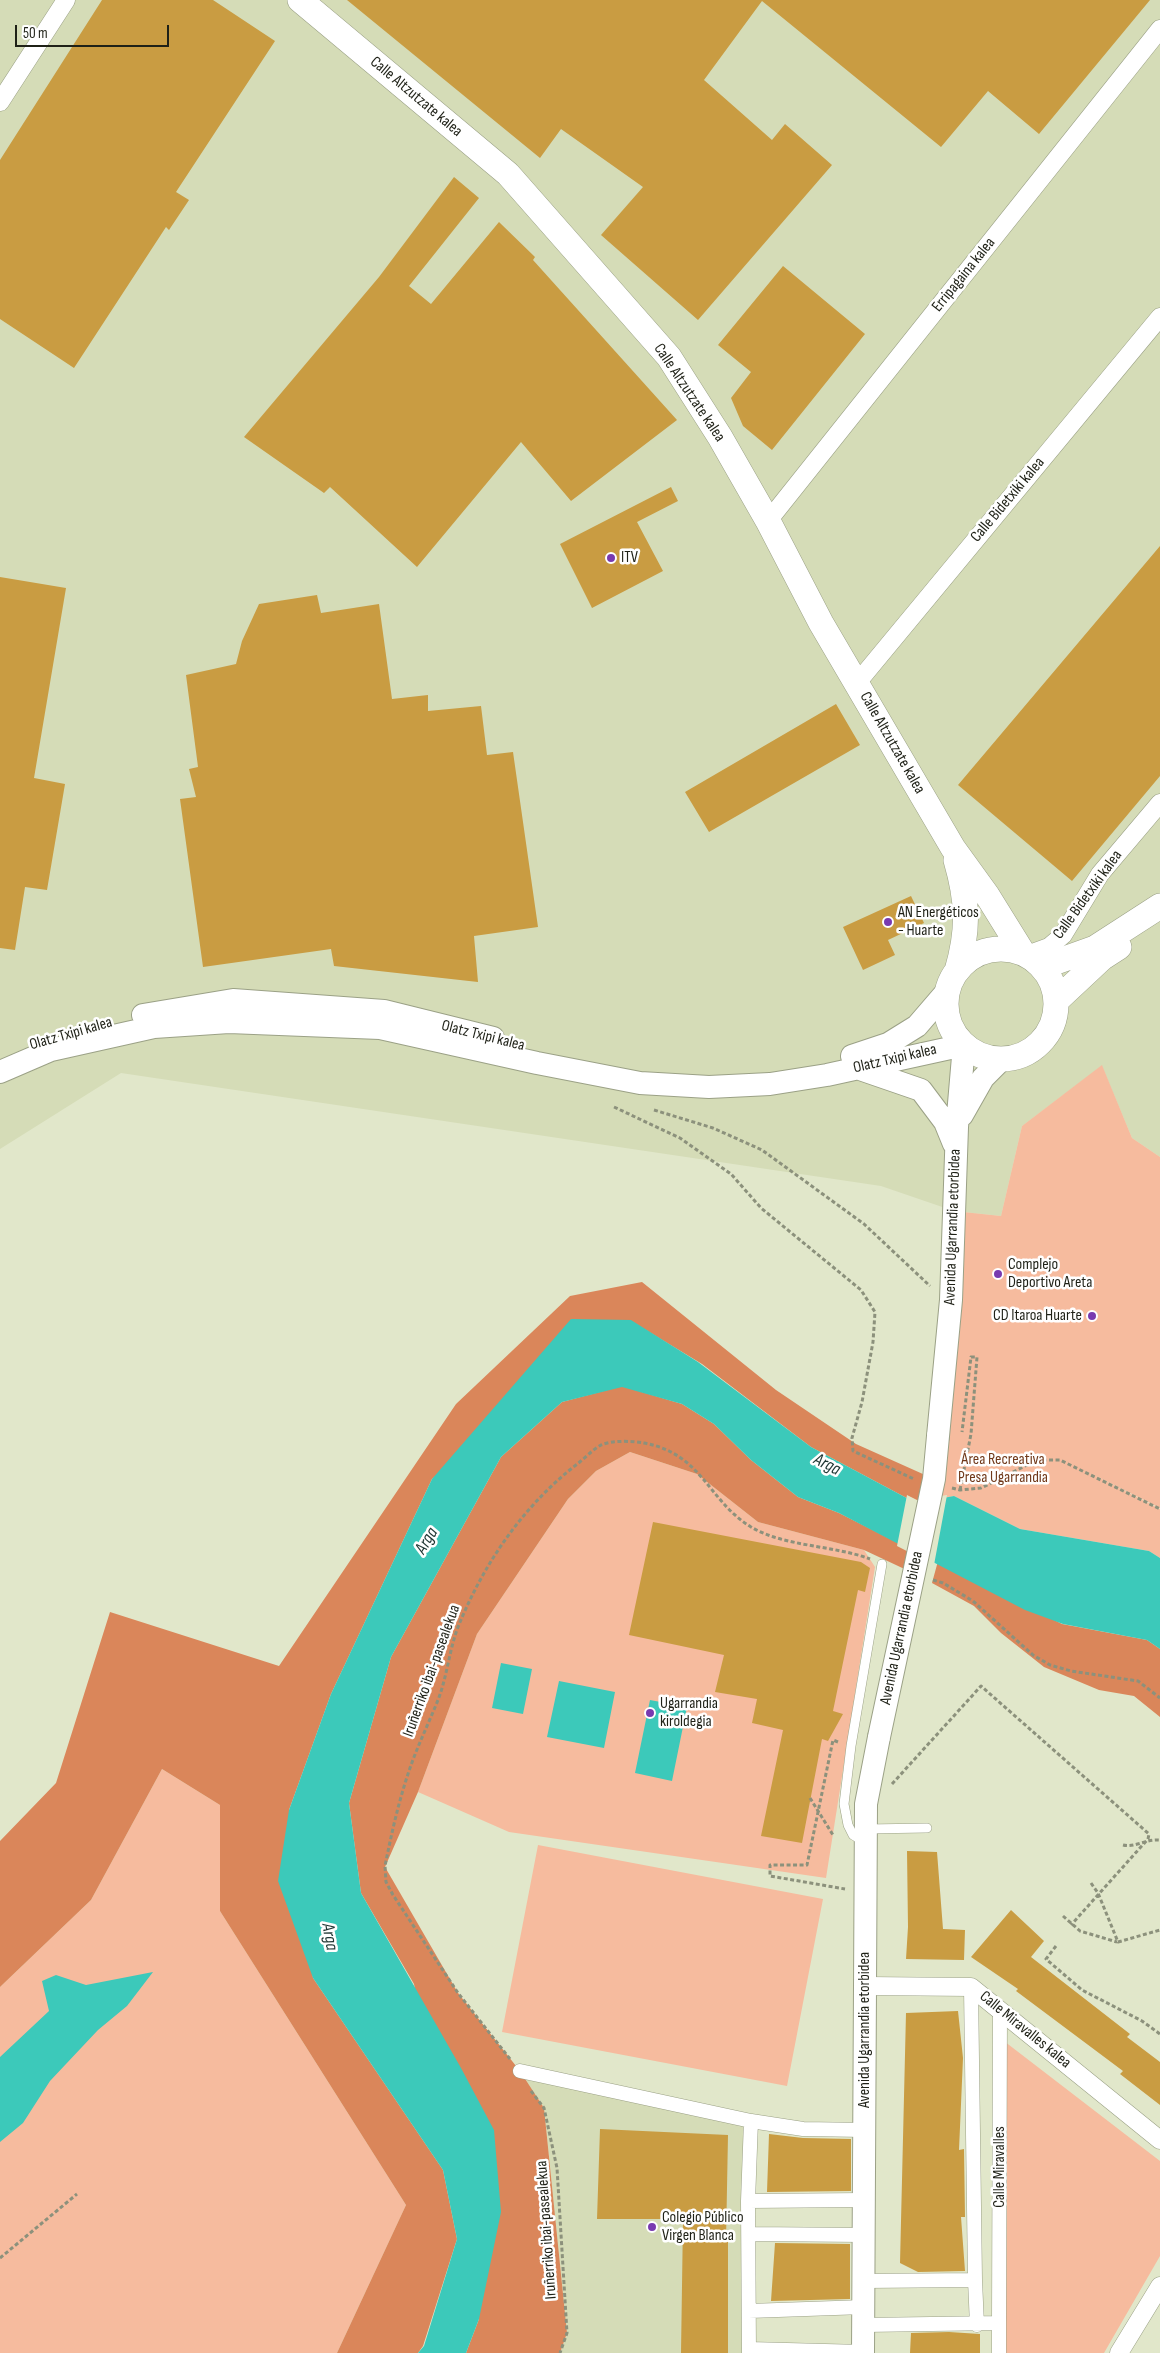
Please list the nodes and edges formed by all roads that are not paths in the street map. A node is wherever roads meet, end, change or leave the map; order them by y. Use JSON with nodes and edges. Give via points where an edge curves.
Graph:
{"nodes":[{"id":1,"x":66,"y":0,"type":"edge"},
{"id":2,"x":300,"y":0,"type":"edge"},
{"id":3,"x":1160,"y":30,"type":"edge"},
{"id":4,"x":0,"y":102,"type":"edge"},
{"id":5,"x":1160,"y":317,"type":"edge"},
{"id":6,"x":768,"y":521,"type":"junction"},
{"id":7,"x":857,"y":683,"type":"junction"},
{"id":8,"x":1160,"y":802,"type":"edge"},
{"id":9,"x":953,"y":848,"type":"junction"},
{"id":10,"x":1160,"y":906,"type":"edge"},
{"id":11,"x":1160,"y":921,"type":"edge"},
{"id":12,"x":1031,"y":958,"type":"junction"},
{"id":13,"x":952,"y":981,"type":"junction"},
{"id":14,"x":1056,"y":1001,"type":"junction"},
{"id":15,"x":964,"y":1044,"type":"junction"},
{"id":16,"x":0,"y":1056,"type":"edge"},
{"id":17,"x":1002,"y":1058,"type":"junction"},
{"id":18,"x":857,"y":1068,"type":"junction"},
{"id":19,"x":0,"y":1072,"type":"edge"},
{"id":20,"x":957,"y":1127,"type":"junction"},
{"id":21,"x":956,"y":1149,"type":"junction"},
{"id":22,"x":882,"y":1564,"type":"road end"},
{"id":23,"x":927,"y":1828,"type":"dead end"},
{"id":24,"x":866,"y":1836,"type":"junction"},
{"id":25,"x":866,"y":1986,"type":"junction"},
{"id":26,"x":971,"y":1987,"type":"junction"},
{"id":27,"x":1000,"y":2010,"type":"junction"},
{"id":28,"x":520,"y":2071,"type":"road end"},
{"id":29,"x":751,"y":2122,"type":"junction"},
{"id":30,"x":865,"y":2130,"type":"junction"},
{"id":31,"x":1160,"y":2140,"type":"edge"},
{"id":32,"x":864,"y":2200,"type":"junction"},
{"id":33,"x":748,"y":2201,"type":"junction"},
{"id":34,"x":749,"y":2234,"type":"junction"},
{"id":35,"x":864,"y":2235,"type":"junction"},
{"id":36,"x":975,"y":2280,"type":"junction"},
{"id":37,"x":864,"y":2281,"type":"junction"},
{"id":38,"x":1160,"y":2286,"type":"edge"},
{"id":39,"x":749,"y":2311,"type":"junction"},
{"id":40,"x":864,"y":2316,"type":"junction"},
{"id":41,"x":999,"y":2323,"type":"junction"},
{"id":42,"x":977,"y":2325,"type":"junction"},
{"id":43,"x":749,"y":2351,"type":"edge"},
{"id":44,"x":863,"y":2353,"type":"edge"},
{"id":45,"x":999,"y":2353,"type":"edge"},
{"id":46,"x":1119,"y":2353,"type":"edge"}],
"edges":[{"from":1,"to":4,"type":"street"},
{"from":2,"to":6,"type":"main road","name":"Calle Altzutzate kalea","via":[[508,174],[669,357]]},
{"from":3,"to":6,"type":"street","name":"Erripagaina kalea"},
{"from":5,"to":7,"type":"street","name":"Calle Bidetxiki kalea"},
{"from":6,"to":7,"type":"main road","name":"Calle Altzutzate kalea","via":[[821,623]]},
{"from":7,"to":9,"type":"main road","name":"Calle Altzutzate kalea"},
{"from":8,"to":12,"type":"street","name":"Calle Bidetxiki kalea","via":[[1100,874],[1063,935]]},
{"from":9,"to":12,"type":"main road"},
{"from":9,"to":13,"type":"main road","via":[[963,883],[967,915],[966,932]]},
{"from":10,"to":12,"type":"main road","via":[[1095,948]]},
{"from":11,"to":14,"type":"main road","via":[[1102,958]]},
{"from":12,"to":13,"type":"main road","via":[[1003,948],[990,949],[976,955]]},
{"from":12,"to":14,"type":"main road","via":[[1052,983]]},
{"from":13,"to":15,"type":"main road","via":[[946,1005],[948,1020]]},
{"from":13,"to":16,"type":"street","name":"Olatz Txipi kalea","via":[[917,1026],[888,1044],[838,1061],[800,1068],[716,1075],[634,1070],[384,1011],[232,1000],[71,1031]]},
{"from":14,"to":17,"type":"main road","via":[[1054,1020],[1046,1036],[1032,1050]]},
{"from":15,"to":17,"type":"main road","via":[[978,1054]]},
{"from":15,"to":18,"type":"street","name":"Olatz Txipi kalea"},
{"from":15,"to":20,"type":"street","name":"Avenida Ugarrandia etorbidea"},
{"from":17,"to":20,"type":"street","name":"Avenida Ugarrandia etorbidea","via":[[967,1102]]},
{"from":18,"to":19,"type":"street","name":"Olatz Txipi kalea","via":[[770,1084],[709,1088],[640,1083],[380,1028],[229,1022],[154,1027],[51,1050]]},
{"from":18,"to":21,"type":"street","via":[[921,1090],[945,1122]]},
{"from":20,"to":21,"type":"street","name":"Avenida Ugarrandia etorbidea"},
{"from":21,"to":24,"type":"street","name":"Avenida Ugarrandia etorbidea","bridge":true,"via":[[951,1300],[934,1479],[866,1804]]},
{"from":22,"to":24,"type":"lane","via":[[844,1804],[853,1835]]},
{"from":23,"to":24,"type":"lane"},
{"from":24,"to":25,"type":"street","name":"Avenida Ugarrandia etorbidea"},
{"from":25,"to":26,"type":"street","name":"Calle Miravalles kalea"},
{"from":25,"to":30,"type":"street","name":"Avenida Ugarrandia etorbidea"},
{"from":26,"to":27,"type":"street","name":"Calle Miravalles kalea"},
{"from":26,"to":36,"type":"street","name":"Calle Miravalles"},
{"from":27,"to":31,"type":"street","name":"Calle Miravalles kalea"},
{"from":27,"to":41,"type":"street","name":"Calle Miravalles"},
{"from":28,"to":29,"type":"street","name":"Avenida Ugarrandia etorbidea"},
{"from":29,"to":30,"type":"street","name":"Avenida Ugarrandia etorbidea","via":[[803,2129]]},
{"from":29,"to":33,"type":"street"},
{"from":30,"to":32,"type":"street","name":"Avenida Ugarrandia etorbidea"},
{"from":32,"to":33,"type":"street"},
{"from":32,"to":35,"type":"street","name":"Avenida Ugarrandia etorbidea"},
{"from":33,"to":34,"type":"street"},
{"from":34,"to":35,"type":"street"},
{"from":34,"to":39,"type":"street"},
{"from":35,"to":37,"type":"street","name":"Avenida Ugarrandia etorbidea"},
{"from":36,"to":37,"type":"street"},
{"from":36,"to":42,"type":"street","name":"Calle Miravalles"},
{"from":37,"to":40,"type":"street","name":"Avenida Ugarrandia etorbidea"},
{"from":38,"to":46,"type":"street"},
{"from":39,"to":40,"type":"street"},
{"from":39,"to":43,"type":"street"},
{"from":40,"to":42,"type":"street"},
{"from":40,"to":44,"type":"street","name":"Avenida Ugarrandia etorbidea"},
{"from":41,"to":42,"type":"street"},
{"from":41,"to":45,"type":"street","name":"Calle Miravalles"},
{"from":43,"to":44,"type":"street","name":"Avenida Ugarrandia etorbidea"}]}
